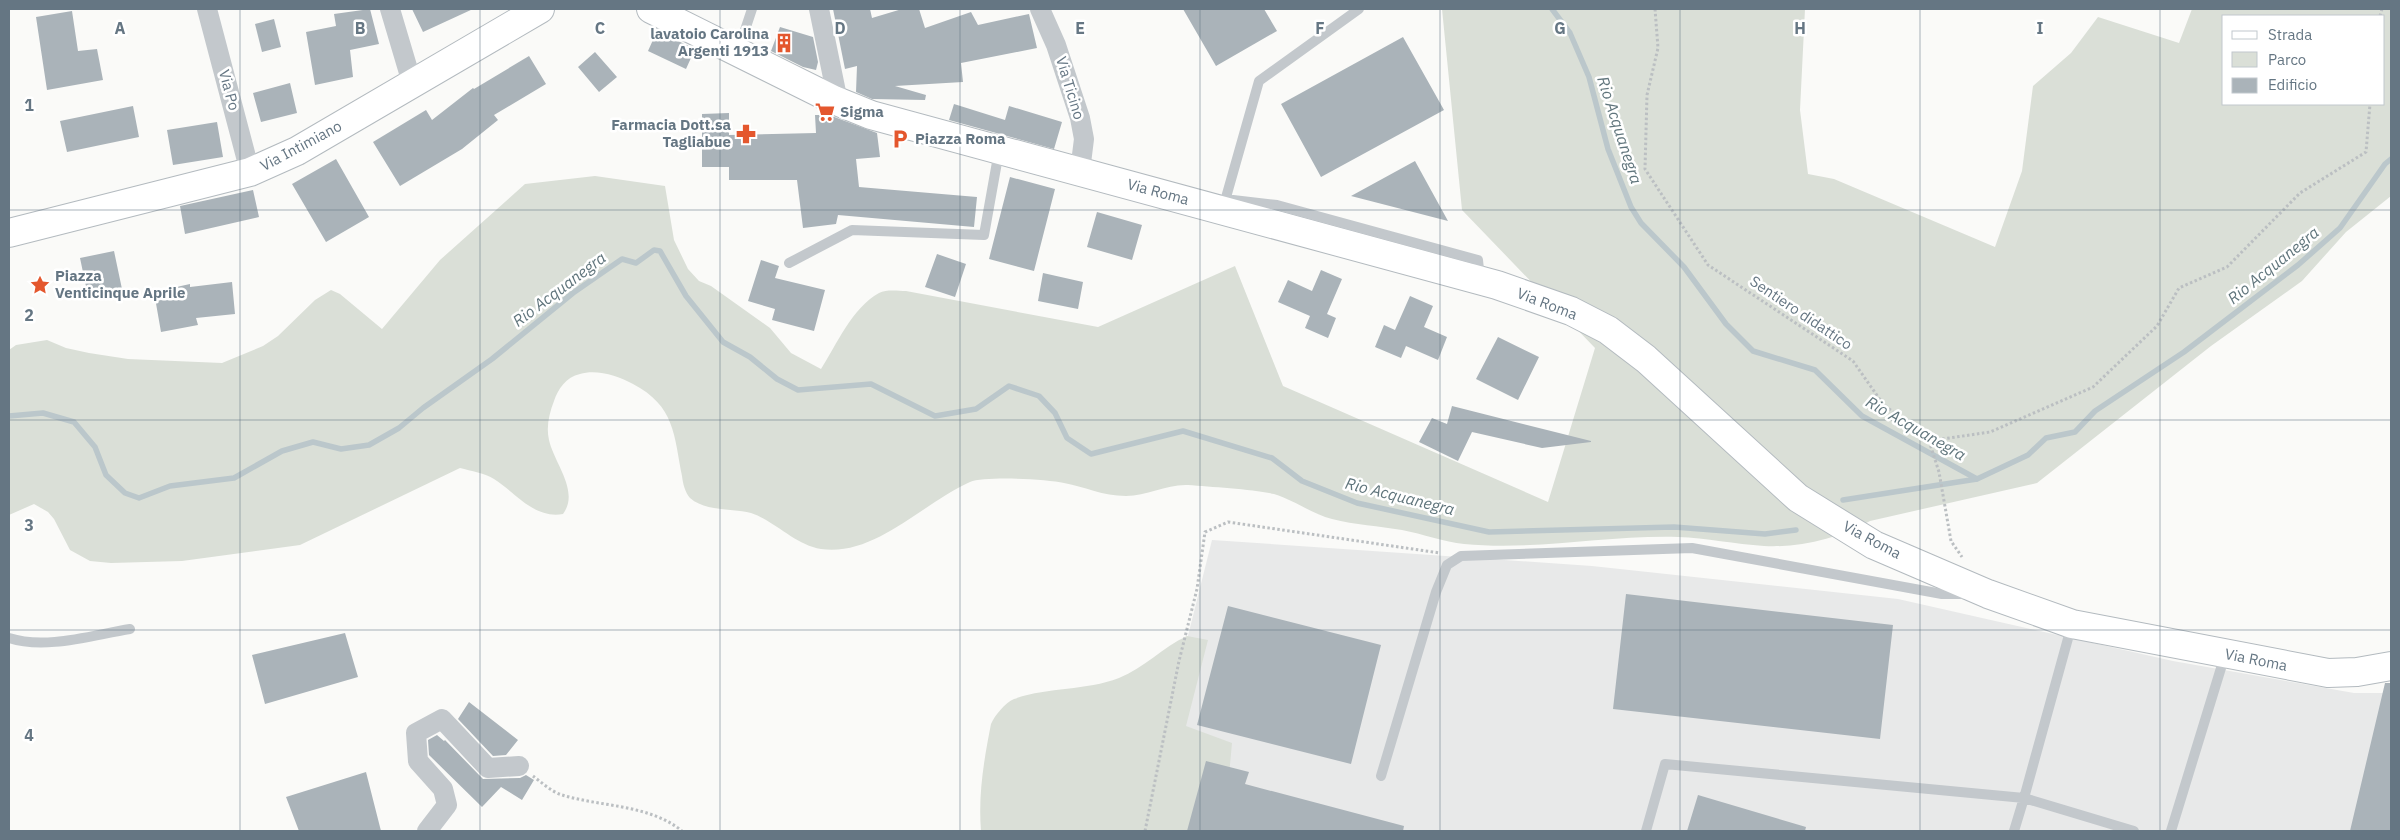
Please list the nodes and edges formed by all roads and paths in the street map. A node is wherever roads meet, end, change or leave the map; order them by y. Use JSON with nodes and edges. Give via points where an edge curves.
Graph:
{"nodes":[{"id":1,"x":207,"y":9,"type":"edge"},
{"id":2,"x":390,"y":9,"type":"edge"},
{"id":3,"x":540,"y":9,"type":"edge"},
{"id":4,"x":651,"y":9,"type":"edge"},
{"id":5,"x":752,"y":9,"type":"edge"},
{"id":6,"x":819,"y":9,"type":"edge"},
{"id":7,"x":1040,"y":9,"type":"edge"},
{"id":8,"x":1359,"y":9,"type":"edge"},
{"id":9,"x":1655,"y":9,"type":"edge"},
{"id":10,"x":738,"y":52,"type":"junction"},
{"id":11,"x":412,"y":83,"type":"junction"},
{"id":12,"x":834,"y":100,"type":"junction"},
{"id":13,"x":2370,"y":105,"type":"edge"},
{"id":14,"x":1000,"y":150,"type":"junction"},
{"id":15,"x":1080,"y":171,"type":"junction"},
{"id":16,"x":250,"y":172,"type":"junction"},
{"id":17,"x":1223,"y":209,"type":"junction"},
{"id":18,"x":9,"y":233,"type":"edge"},
{"id":19,"x":789,"y":263,"type":"dead end"},
{"id":20,"x":1929,"y":441,"type":"junction"},
{"id":21,"x":1462,"y":556,"type":"junction"},
{"id":22,"x":1966,"y":564,"type":"dead end"},
{"id":23,"x":1988,"y":594,"type":"junction"},
{"id":24,"x":2072,"y":624,"type":"junction"},
{"id":25,"x":130,"y":629,"type":"dead end"},
{"id":26,"x":9,"y":638,"type":"edge"},
{"id":27,"x":2226,"y":654,"type":"junction"},
{"id":28,"x":2391,"y":666,"type":"edge"},
{"id":29,"x":519,"y":766,"type":"joint"},
{"id":30,"x":1381,"y":776,"type":"dead end"},
{"id":31,"x":2024,"y":798,"type":"junction"},
{"id":32,"x":427,"y":831,"type":"edge"},
{"id":33,"x":682,"y":831,"type":"edge"},
{"id":34,"x":1145,"y":831,"type":"edge"},
{"id":35,"x":1646,"y":831,"type":"edge"},
{"id":36,"x":2014,"y":831,"type":"edge"},
{"id":37,"x":2134,"y":831,"type":"edge"},
{"id":38,"x":2171,"y":831,"type":"edge"}],
"edges":[{"from":1,"to":16,"type":"street","name":"Via Po"},
{"from":2,"to":11,"type":"street"},
{"from":3,"to":11,"type":"street","name":"Via Intimiano"},
{"from":4,"to":10,"type":"street","name":"Via Roma"},
{"from":5,"to":10,"type":"lane"},
{"from":6,"to":12,"type":"street","via":[[836,92]]},
{"from":7,"to":15,"type":"street","name":"Via Ticino","via":[[1056,45],[1080,118],[1084,139]]},
{"from":8,"to":17,"type":"lane","via":[[1259,81]]},
{"from":9,"to":20,"type":"path","name":"Sentiero didattico","via":[[1658,48],[1647,95],[1645,168],[1708,265],[1853,361],[1883,404]]},
{"from":10,"to":12,"type":"street","name":"Via Roma"},
{"from":11,"to":16,"type":"street","name":"Via Intimiano","via":[[297,151]]},
{"from":12,"to":14,"type":"street","name":"Via Roma","via":[[871,115]]},
{"from":13,"to":20,"type":"path","via":[[2366,152],[2300,193],[2227,267],[2179,288],[2157,326],[2093,387],[1990,432]]},
{"from":14,"to":15,"type":"street","name":"Via Roma"},
{"from":14,"to":19,"type":"lane","via":[[984,235],[852,230]]},
{"from":15,"to":17,"type":"street","name":"Via Roma"},
{"from":16,"to":18,"type":"street","name":"Via Intimiano"},
{"from":17,"to":23,"type":"street","name":"Via Roma","via":[[1480,280],[1571,311],[1608,330],[1646,359],[1798,498],[1874,544]]},
{"from":20,"to":22,"type":"path","via":[[1939,472],[1950,541]]},
{"from":21,"to":23,"type":"lane","via":[[1692,548],[1942,594]]},
{"from":21,"to":30,"type":"lane","via":[[1447,566],[1436,592]]},
{"from":21,"to":34,"type":"path","via":[[1228,522],[1205,532],[1197,589]]},
{"from":23,"to":24,"type":"street","name":"Via Roma"},
{"from":24,"to":27,"type":"street","name":"Via Roma"},
{"from":24,"to":31,"type":"lane"},
{"from":25,"to":26,"type":"lane","via":[[56,641],[21,642]]},
{"from":27,"to":28,"type":"street","name":"Via Roma","via":[[2328,673]]},
{"from":27,"to":38,"type":"lane"},
{"from":29,"to":32,"type":"street","via":[[488,768],[442,719],[416,733],[418,761],[442,788],[447,805]]},
{"from":29,"to":33,"type":"path","via":[[560,795],[644,812]]},
{"from":31,"to":35,"type":"lane","via":[[1665,764]]},
{"from":31,"to":36,"type":"lane"},
{"from":31,"to":37,"type":"lane"}]}
